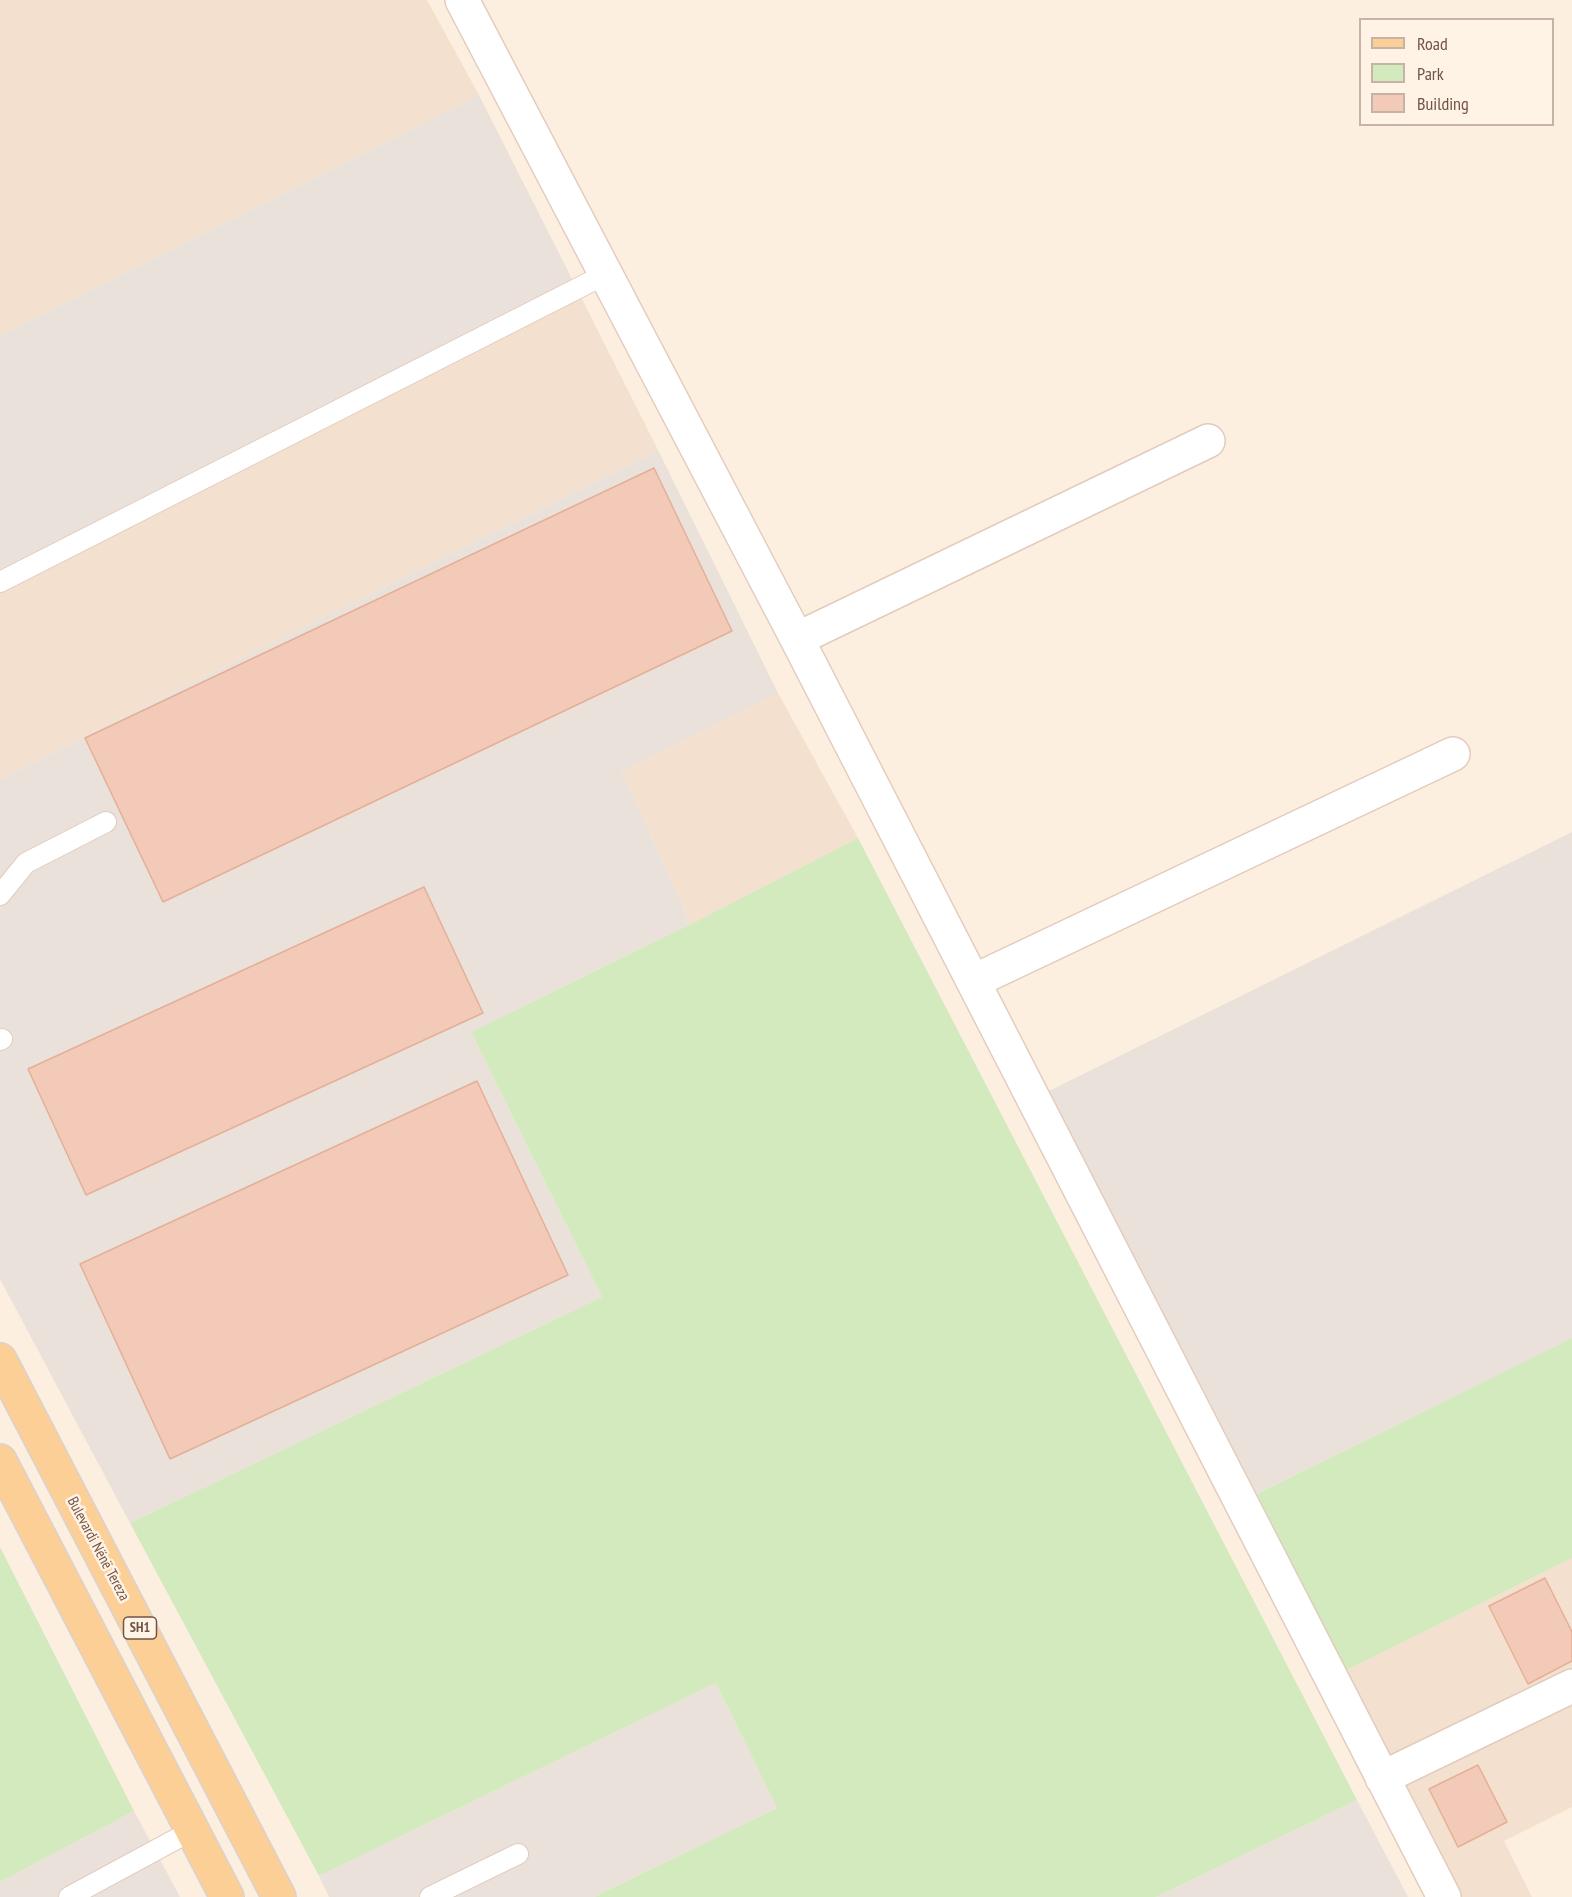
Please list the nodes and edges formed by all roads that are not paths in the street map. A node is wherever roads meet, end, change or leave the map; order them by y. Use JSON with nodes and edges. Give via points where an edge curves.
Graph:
{"nodes":[{"id":1,"x":462,"y":0,"type":"edge"},
{"id":2,"x":606,"y":274,"type":"junction"},
{"id":3,"x":1208,"y":441,"type":"dead end"},
{"id":4,"x":0,"y":582,"type":"edge"},
{"id":5,"x":797,"y":639,"type":"junction"},
{"id":6,"x":1453,"y":754,"type":"dead end"},
{"id":7,"x":106,"y":822,"type":"dead end"},
{"id":8,"x":0,"y":895,"type":"edge"},
{"id":9,"x":974,"y":981,"type":"junction"},
{"id":10,"x":0,"y":1360,"type":"edge"},
{"id":11,"x":0,"y":1461,"type":"edge"},
{"id":12,"x":1572,"y":1686,"type":"edge"},
{"id":13,"x":1383,"y":1778,"type":"junction"},
{"id":14,"x":193,"y":1830,"type":"junction"},
{"id":15,"x":518,"y":1854,"type":"dead end"},
{"id":16,"x":69,"y":1897,"type":"edge"},
{"id":17,"x":227,"y":1897,"type":"edge"},
{"id":18,"x":279,"y":1897,"type":"edge"},
{"id":19,"x":430,"y":1897,"type":"edge"},
{"id":20,"x":1444,"y":1897,"type":"edge"}],
"edges":[{"from":1,"to":2,"type":"street"},
{"from":2,"to":4,"type":"lane"},
{"from":2,"to":5,"type":"street"},
{"from":3,"to":5,"type":"street"},
{"from":5,"to":9,"type":"street"},
{"from":6,"to":9,"type":"street"},
{"from":7,"to":8,"type":"lane","via":[[26,863]]},
{"from":9,"to":13,"type":"street"},
{"from":10,"to":18,"type":"main road","name":"Bulevardi Nënë Tereza","number":"SH1"},
{"from":11,"to":14,"type":"main road"},
{"from":12,"to":13,"type":"street"},
{"from":13,"to":20,"type":"street"},
{"from":14,"to":16,"type":"lane"},
{"from":14,"to":17,"type":"main road"},
{"from":15,"to":19,"type":"lane"}]}
